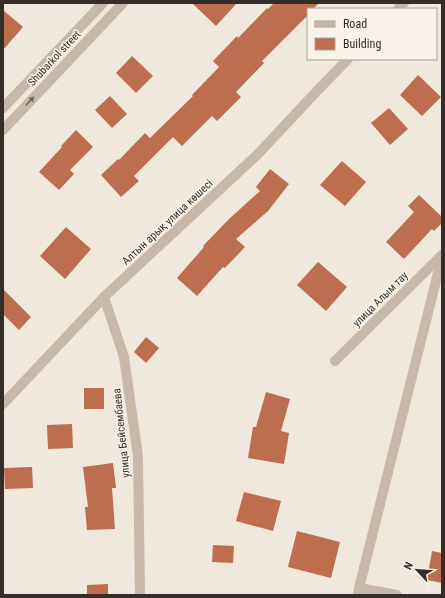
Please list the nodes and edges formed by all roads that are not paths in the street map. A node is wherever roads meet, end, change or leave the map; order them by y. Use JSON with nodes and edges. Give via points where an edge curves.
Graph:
{"nodes":[{"id":1,"x":103,"y":3,"type":"edge"},
{"id":2,"x":123,"y":3,"type":"edge"},
{"id":3,"x":347,"y":60,"type":"edge"},
{"id":4,"x":3,"y":108,"type":"edge"},
{"id":5,"x":3,"y":130,"type":"edge"},
{"id":6,"x":442,"y":256,"type":"edge"},
{"id":7,"x":104,"y":297,"type":"junction"},
{"id":8,"x":335,"y":361,"type":"dead end"},
{"id":9,"x":3,"y":404,"type":"edge"},
{"id":10,"x":359,"y":591,"type":"edge"},
{"id":11,"x":140,"y":595,"type":"edge"},
{"id":12,"x":397,"y":595,"type":"edge"}],
"edges":[{"from":1,"to":4,"type":"street","name":"Shubarkol street"},
{"from":5,"to":2,"type":"street","name":"Shubarkol street","one_way":true},
{"from":3,"to":7,"type":"street","name":"Алтын арық улица көшесі","via":[[258,154]]},
{"from":6,"to":8,"type":"street","name":"улица Алым тау"},
{"from":6,"to":10,"type":"street"},
{"from":7,"to":9,"type":"street","name":"Алтын арық улица көшесі"},
{"from":7,"to":11,"type":"street","name":"улица Бейсембаева","via":[[124,357],[138,456]]},
{"from":10,"to":12,"type":"street"}]}
